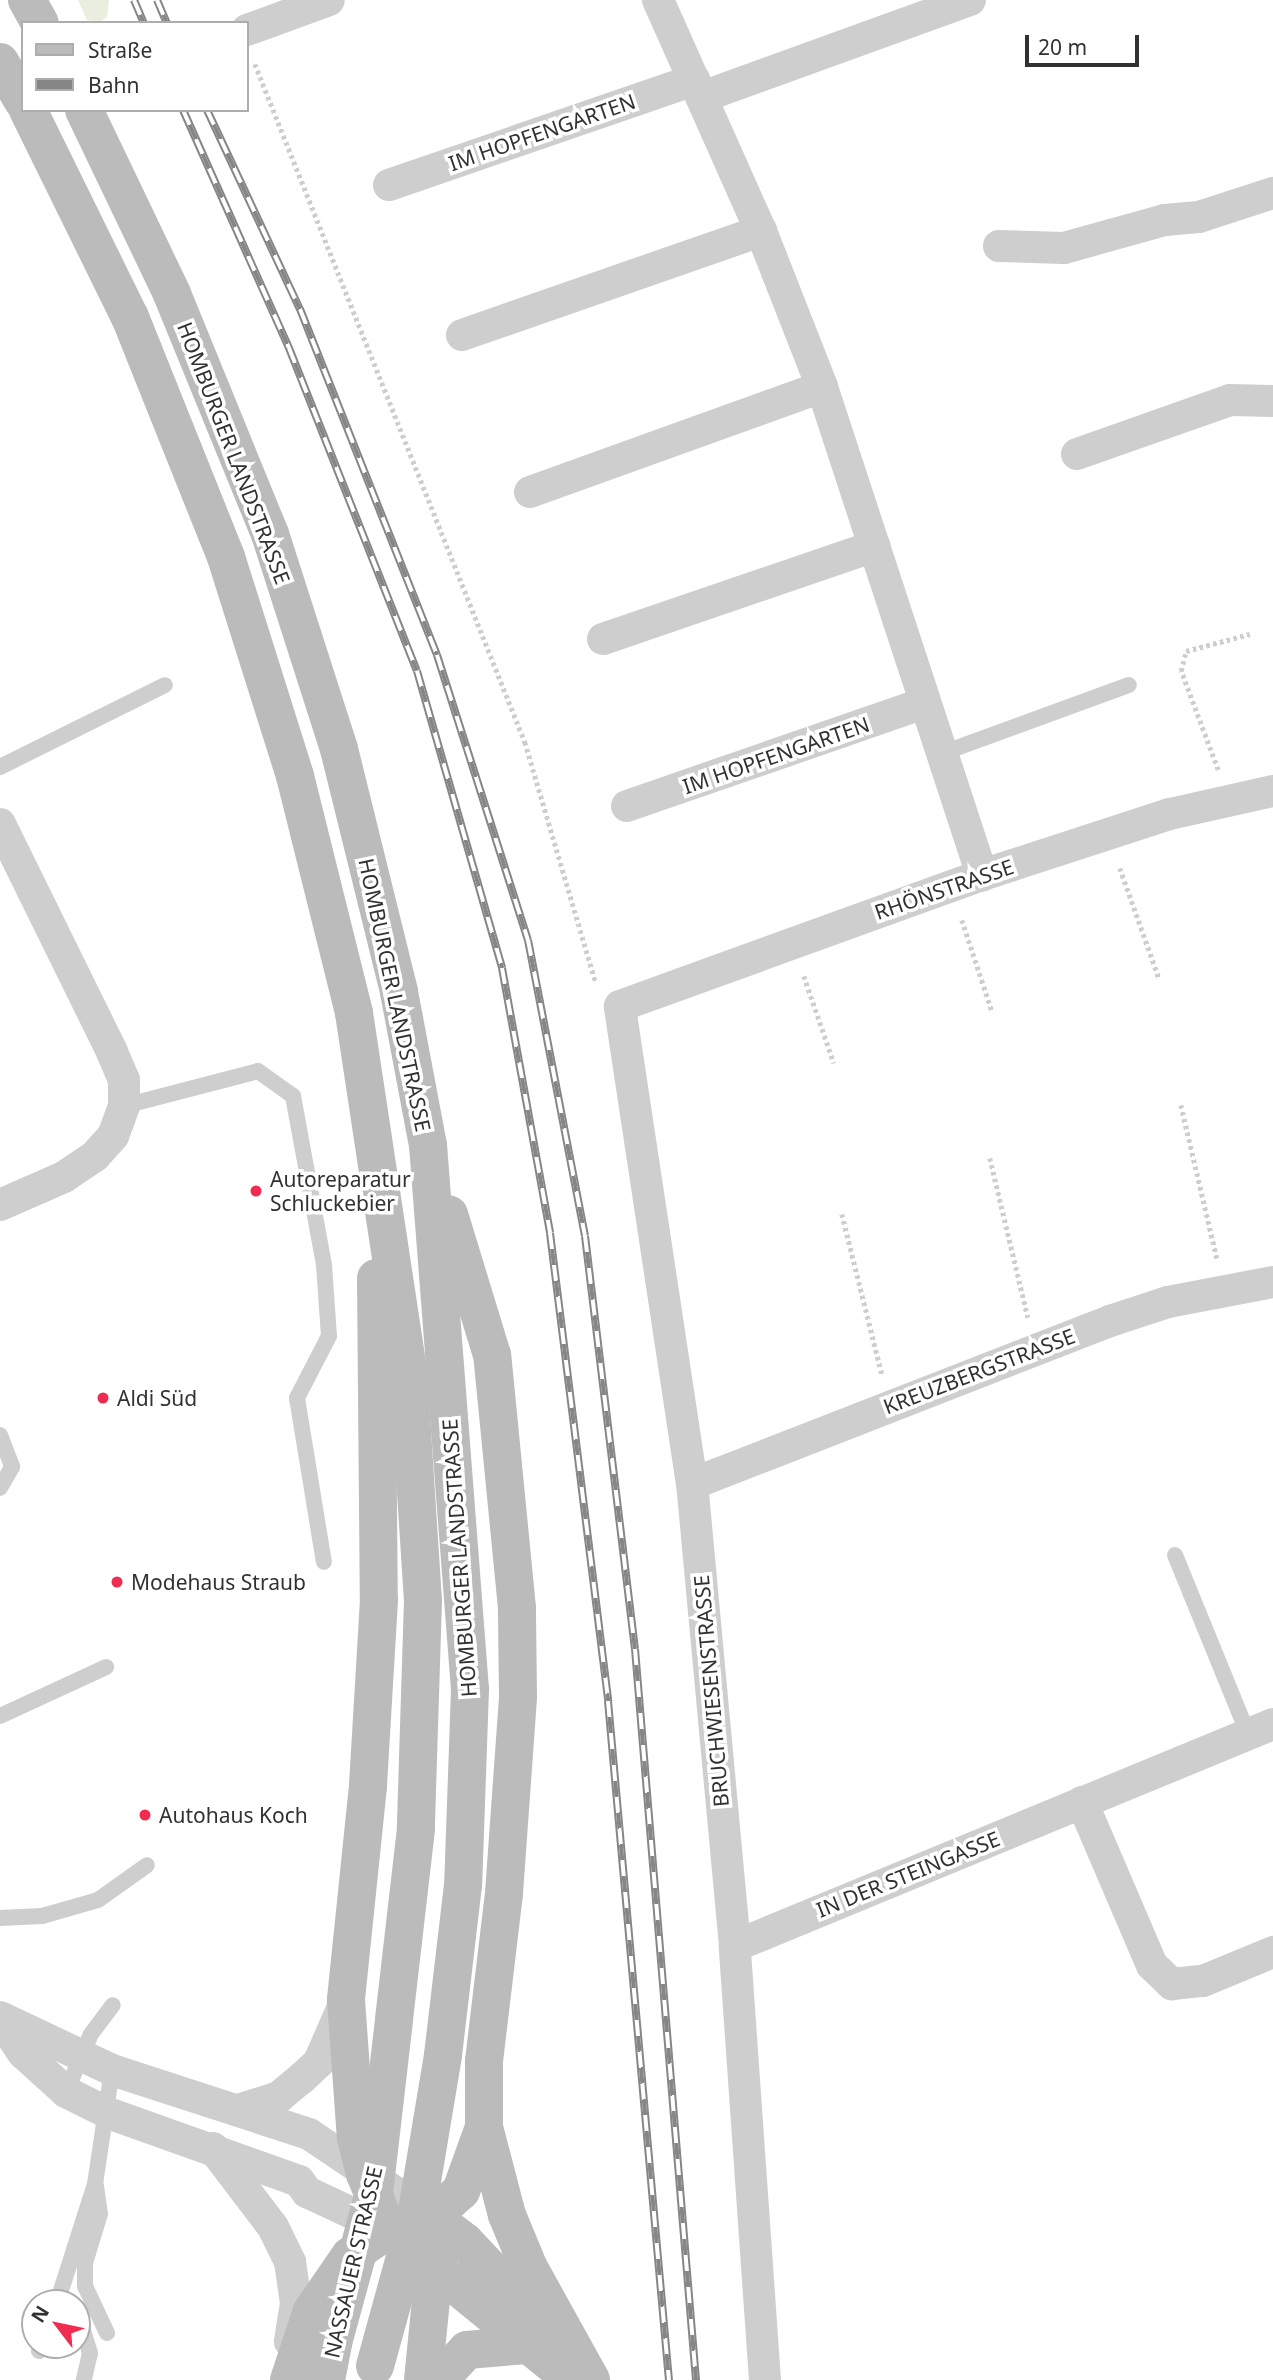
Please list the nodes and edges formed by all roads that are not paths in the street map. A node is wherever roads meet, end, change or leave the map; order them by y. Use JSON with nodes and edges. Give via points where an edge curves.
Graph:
{"nodes":[{"id":1,"x":27,"y":0,"type":"edge"},
{"id":2,"x":329,"y":0,"type":"edge"},
{"id":3,"x":658,"y":0,"type":"edge"},
{"id":4,"x":970,"y":0,"type":"edge"},
{"id":5,"x":39,"y":21,"type":"edge"},
{"id":6,"x":249,"y":43,"type":"edge"},
{"id":7,"x":0,"y":62,"type":"edge"},
{"id":8,"x":698,"y":88,"type":"junction"},
{"id":9,"x":21,"y":98,"type":"edge"},
{"id":10,"x":28,"y":112,"type":"edge"},
{"id":11,"x":85,"y":112,"type":"edge"},
{"id":12,"x":389,"y":184,"type":"dead end"},
{"id":13,"x":1273,"y":193,"type":"edge"},
{"id":14,"x":761,"y":231,"type":"junction"},
{"id":15,"x":999,"y":246,"type":"dead end"},
{"id":16,"x":462,"y":335,"type":"dead end"},
{"id":17,"x":822,"y":387,"type":"junction"},
{"id":18,"x":1273,"y":401,"type":"edge"},
{"id":19,"x":1077,"y":454,"type":"dead end"},
{"id":20,"x":530,"y":492,"type":"dead end"},
{"id":21,"x":874,"y":546,"type":"junction"},
{"id":22,"x":603,"y":639,"type":"dead end"},
{"id":23,"x":165,"y":685,"type":"dead end"},
{"id":24,"x":1129,"y":685,"type":"dead end"},
{"id":25,"x":924,"y":703,"type":"junction"},
{"id":26,"x":940,"y":754,"type":"junction"},
{"id":27,"x":0,"y":767,"type":"edge"},
{"id":28,"x":1273,"y":790,"type":"edge"},
{"id":29,"x":627,"y":806,"type":"dead end"},
{"id":30,"x":0,"y":824,"type":"edge"},
{"id":31,"x":982,"y":875,"type":"junction"},
{"id":32,"x":620,"y":1006,"type":"joint"},
{"id":33,"x":124,"y":1106,"type":"junction"},
{"id":34,"x":428,"y":1145,"type":"junction"},
{"id":35,"x":378,"y":1146,"type":"junction"},
{"id":36,"x":0,"y":1205,"type":"edge"},
{"id":37,"x":1273,"y":1282,"type":"edge"},
{"id":38,"x":0,"y":1435,"type":"edge"},
{"id":39,"x":692,"y":1484,"type":"junction"},
{"id":40,"x":0,"y":1488,"type":"edge"},
{"id":41,"x":1175,"y":1556,"type":"dead end"},
{"id":42,"x":324,"y":1562,"type":"dead end"},
{"id":43,"x":106,"y":1667,"type":"dead end"},
{"id":44,"x":0,"y":1716,"type":"edge"},
{"id":45,"x":1261,"y":1729,"type":"edge"},
{"id":46,"x":1082,"y":1802,"type":"junction"},
{"id":47,"x":147,"y":1865,"type":"dead end"},
{"id":48,"x":0,"y":1918,"type":"edge"},
{"id":49,"x":735,"y":1946,"type":"junction"},
{"id":50,"x":1273,"y":1952,"type":"edge"},
{"id":51,"x":346,"y":2000,"type":"junction"},
{"id":52,"x":113,"y":2005,"type":"dead end"},
{"id":53,"x":0,"y":2018,"type":"edge"},
{"id":54,"x":394,"y":2019,"type":"joint"},
{"id":55,"x":83,"y":2057,"type":"junction"},
{"id":56,"x":112,"y":2070,"type":"junction"},
{"id":57,"x":66,"y":2092,"type":"junction"},
{"id":58,"x":238,"y":2110,"type":"junction"},
{"id":59,"x":108,"y":2113,"type":"junction"},
{"id":60,"x":484,"y":2127,"type":"junction"},
{"id":61,"x":213,"y":2148,"type":"junction"},
{"id":62,"x":365,"y":2174,"type":"junction"},
{"id":63,"x":95,"y":2184,"type":"junction"},
{"id":64,"x":432,"y":2217,"type":"junction"},
{"id":65,"x":388,"y":2230,"type":"junction"},
{"id":66,"x":439,"y":2269,"type":"junction"},
{"id":67,"x":65,"y":2282,"type":"junction"},
{"id":68,"x":62,"y":2289,"type":"edge"},
{"id":69,"x":68,"y":2289,"type":"edge"},
{"id":70,"x":107,"y":2333,"type":"dead end"},
{"id":71,"x":527,"y":2345,"type":"junction"},
{"id":72,"x":89,"y":2359,"type":"edge"},
{"id":73,"x":373,"y":2373,"type":"edge"},
{"id":74,"x":84,"y":2380,"type":"edge"},
{"id":75,"x":287,"y":2380,"type":"edge"},
{"id":76,"x":326,"y":2380,"type":"edge"},
{"id":77,"x":423,"y":2380,"type":"edge"},
{"id":78,"x":439,"y":2380,"type":"edge"},
{"id":79,"x":572,"y":2380,"type":"edge"},
{"id":80,"x":589,"y":2380,"type":"edge"},
{"id":81,"x":765,"y":2380,"type":"edge"}],
"edges":[{"from":1,"to":5,"type":"main road"},
{"from":2,"to":6,"type":"street"},
{"from":3,"to":8,"type":"street"},
{"from":4,"to":8,"type":"street","name":"IM HOPFENGARTEN"},
{"from":7,"to":9,"type":"main road"},
{"from":8,"to":12,"type":"street","name":"IM HOPFENGARTEN"},
{"from":8,"to":14,"type":"street"},
{"from":10,"to":35,"type":"main road","name":"HOMBURGER LANDSTRASSE","via":[[130,317],[226,557],[295,776],[355,1013]]},
{"from":11,"to":34,"type":"main road","name":"HOMBURGER LANDSTRASSE","via":[[172,294],[270,534],[339,749],[399,992]]},
{"from":13,"to":15,"type":"street","via":[[1199,217],[1165,220],[1064,248]]},
{"from":14,"to":16,"type":"street"},
{"from":14,"to":17,"type":"street"},
{"from":17,"to":20,"type":"street"},
{"from":17,"to":21,"type":"street"},
{"from":18,"to":19,"type":"street","via":[[1230,400]]},
{"from":21,"to":22,"type":"street"},
{"from":21,"to":25,"type":"street"},
{"from":23,"to":27,"type":"lane"},
{"from":24,"to":26,"type":"lane"},
{"from":25,"to":26,"type":"street"},
{"from":25,"to":29,"type":"street","name":"IM HOPFENGARTEN"},
{"from":26,"to":31,"type":"street"},
{"from":28,"to":31,"type":"street","name":"RHÖNSTRASSE","via":[[1107,834]]},
{"from":30,"to":33,"type":"street","via":[[124,1080]]},
{"from":31,"to":32,"type":"street","name":"RHÖNSTRASSE"},
{"from":32,"to":39,"type":"street","name":"BRUCHWIESENSTRASSE"},
{"from":33,"to":36,"type":"street","via":[[113,1136],[95,1156],[64,1177]]},
{"from":33,"to":42,"type":"lane","via":[[258,1071],[293,1096],[324,1265],[329,1336],[296,1398]]},
{"from":34,"to":60,"type":"main road","via":[[492,1355],[517,1608],[517,1696],[504,1893],[484,2061]]},
{"from":34,"to":73,"type":"main road","name":"HOMBURGER LANDSTRASSE","bridge":true,"via":[[470,1689],[463,1885],[443,2056],[416,2217]]},
{"from":35,"to":51,"type":"main road","via":[[379,1600],[368,1786]]},
{"from":35,"to":54,"type":"main road","name":"HOMBURGER LANDSTRASSE","via":[[408,1369],[423,1600],[416,1829]]},
{"from":37,"to":39,"type":"street","name":"KREUZBERGSTRASSE","via":[[1156,1306]]},
{"from":38,"to":40,"type":"lane","via":[[12,1467]]},
{"from":39,"to":49,"type":"street","name":"BRUCHWIESENSTRASSE"},
{"from":41,"to":45,"type":"lane"},
{"from":43,"to":44,"type":"lane"},
{"from":45,"to":46,"type":"street","name":"IN DER STEINGASSE"},
{"from":46,"to":49,"type":"street","name":"IN DER STEINGASSE"},
{"from":46,"to":50,"type":"street","via":[[1152,1965],[1172,1984],[1203,1981]]},
{"from":47,"to":48,"type":"lane","via":[[98,1900],[42,1916]]},
{"from":49,"to":81,"type":"street","name":"BRUCHWIESENSTRASSE"},
{"from":51,"to":58,"type":"street","via":[[319,2062],[279,2097]]},
{"from":51,"to":62,"type":"main road","via":[[356,2137]]},
{"from":52,"to":55,"type":"lane","via":[[91,2034]]},
{"from":53,"to":55,"type":"street"},
{"from":53,"to":57,"type":"street","via":[[23,2053]]},
{"from":54,"to":76,"type":"main road","name":"NASSAUER STRASSE","bridge":true,"via":[[374,2193]]},
{"from":55,"to":56,"type":"street"},
{"from":55,"to":57,"type":"lane"},
{"from":56,"to":58,"type":"street"},
{"from":56,"to":59,"type":"lane"},
{"from":57,"to":59,"type":"street"},
{"from":58,"to":62,"type":"street","via":[[309,2134]]},
{"from":59,"to":61,"type":"street"},
{"from":59,"to":63,"type":"lane"},
{"from":60,"to":64,"type":"main road","via":[[461,2191]]},
{"from":60,"to":80,"type":"main road","via":[[507,2215],[529,2268]]},
{"from":61,"to":65,"type":"street","via":[[299,2181],[307,2192]]},
{"from":61,"to":75,"type":"street","via":[[273,2227],[290,2262],[296,2303]]},
{"from":62,"to":64,"type":"street"},
{"from":62,"to":65,"type":"main road"},
{"from":63,"to":67,"type":"lane"},
{"from":63,"to":70,"type":"lane","via":[[100,2214],[85,2263],[85,2286]]},
{"from":64,"to":65,"type":"main road"},
{"from":64,"to":66,"type":"main road"},
{"from":64,"to":80,"type":"main road","via":[[465,2242],[557,2339]]},
{"from":65,"to":66,"type":"main road"},
{"from":65,"to":75,"type":"main road","via":[[350,2256],[312,2311]]},
{"from":66,"to":71,"type":"main road"},
{"from":66,"to":77,"type":"main road"},
{"from":67,"to":68,"type":"lane"},
{"from":67,"to":69,"type":"lane"},
{"from":71,"to":78,"type":"main road","via":[[467,2350]]},
{"from":71,"to":79,"type":"main road"},
{"from":72,"to":74,"type":"lane"}]}
